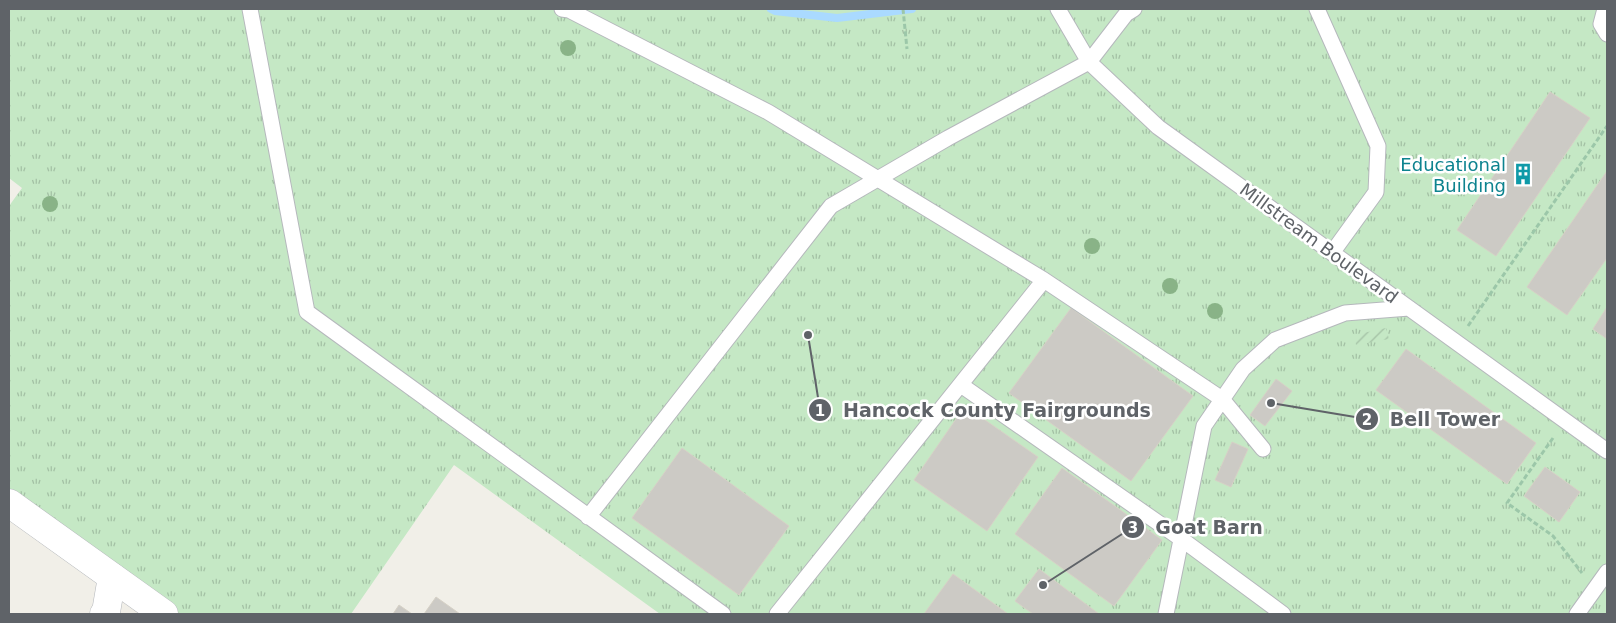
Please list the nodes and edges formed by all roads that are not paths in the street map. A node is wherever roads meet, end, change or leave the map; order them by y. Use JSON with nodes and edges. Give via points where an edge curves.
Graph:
{"nodes":[{"id":1,"x":250,"y":9,"type":"edge"},
{"id":2,"x":562,"y":9,"type":"edge"},
{"id":3,"x":1058,"y":9,"type":"edge"},
{"id":4,"x":1134,"y":9,"type":"edge"},
{"id":5,"x":1317,"y":9,"type":"edge"},
{"id":6,"x":1604,"y":9,"type":"edge"},
{"id":7,"x":1607,"y":34,"type":"edge"},
{"id":8,"x":1089,"y":62,"type":"junction"},
{"id":9,"x":879,"y":178,"type":"junction"},
{"id":10,"x":1332,"y":253,"type":"junction"},
{"id":11,"x":1044,"y":280,"type":"junction"},
{"id":12,"x":1409,"y":308,"type":"junction"},
{"id":13,"x":961,"y":386,"type":"junction"},
{"id":14,"x":1222,"y":399,"type":"junction"},
{"id":15,"x":1263,"y":448,"type":"dead end"},
{"id":16,"x":1607,"y":451,"type":"edge"},
{"id":17,"x":9,"y":503,"type":"edge"},
{"id":18,"x":588,"y":517,"type":"junction"},
{"id":19,"x":1180,"y":538,"type":"junction"},
{"id":20,"x":1607,"y":572,"type":"edge"},
{"id":21,"x":112,"y":577,"type":"junction"},
{"id":22,"x":104,"y":614,"type":"edge"},
{"id":23,"x":164,"y":614,"type":"edge"},
{"id":24,"x":722,"y":614,"type":"edge"},
{"id":25,"x":777,"y":614,"type":"edge"},
{"id":26,"x":1166,"y":614,"type":"edge"},
{"id":27,"x":1283,"y":614,"type":"edge"},
{"id":28,"x":1577,"y":614,"type":"edge"}],
"edges":[{"from":1,"to":18,"type":"lane","via":[[307,312]]},
{"from":2,"to":9,"type":"lane","via":[[768,112]]},
{"from":3,"to":8,"type":"lane","name":"Millstream Boulevard"},
{"from":4,"to":8,"type":"lane","via":[[1126,14]]},
{"from":5,"to":10,"type":"lane","via":[[1378,146],[1376,192]]},
{"from":6,"to":7,"type":"lane","via":[[1601,24]]},
{"from":8,"to":9,"type":"lane"},
{"from":8,"to":10,"type":"lane","name":"Millstream Boulevard","via":[[1158,127]]},
{"from":9,"to":11,"type":"lane"},
{"from":9,"to":18,"type":"lane","via":[[831,206]]},
{"from":10,"to":12,"type":"lane","name":"Millstream Boulevard"},
{"from":11,"to":13,"type":"lane"},
{"from":11,"to":14,"type":"lane"},
{"from":12,"to":14,"type":"lane","via":[[1346,313],[1275,340],[1243,369]]},
{"from":12,"to":16,"type":"lane","name":"Millstream Boulevard"},
{"from":13,"to":19,"type":"lane"},
{"from":13,"to":25,"type":"lane"},
{"from":14,"to":15,"type":"lane"},
{"from":14,"to":19,"type":"lane","via":[[1204,426]]},
{"from":17,"to":21,"type":"street"},
{"from":18,"to":24,"type":"lane"},
{"from":19,"to":26,"type":"lane"},
{"from":19,"to":27,"type":"lane"},
{"from":20,"to":28,"type":"lane"},
{"from":21,"to":22,"type":"street"},
{"from":21,"to":23,"type":"street"}]}
